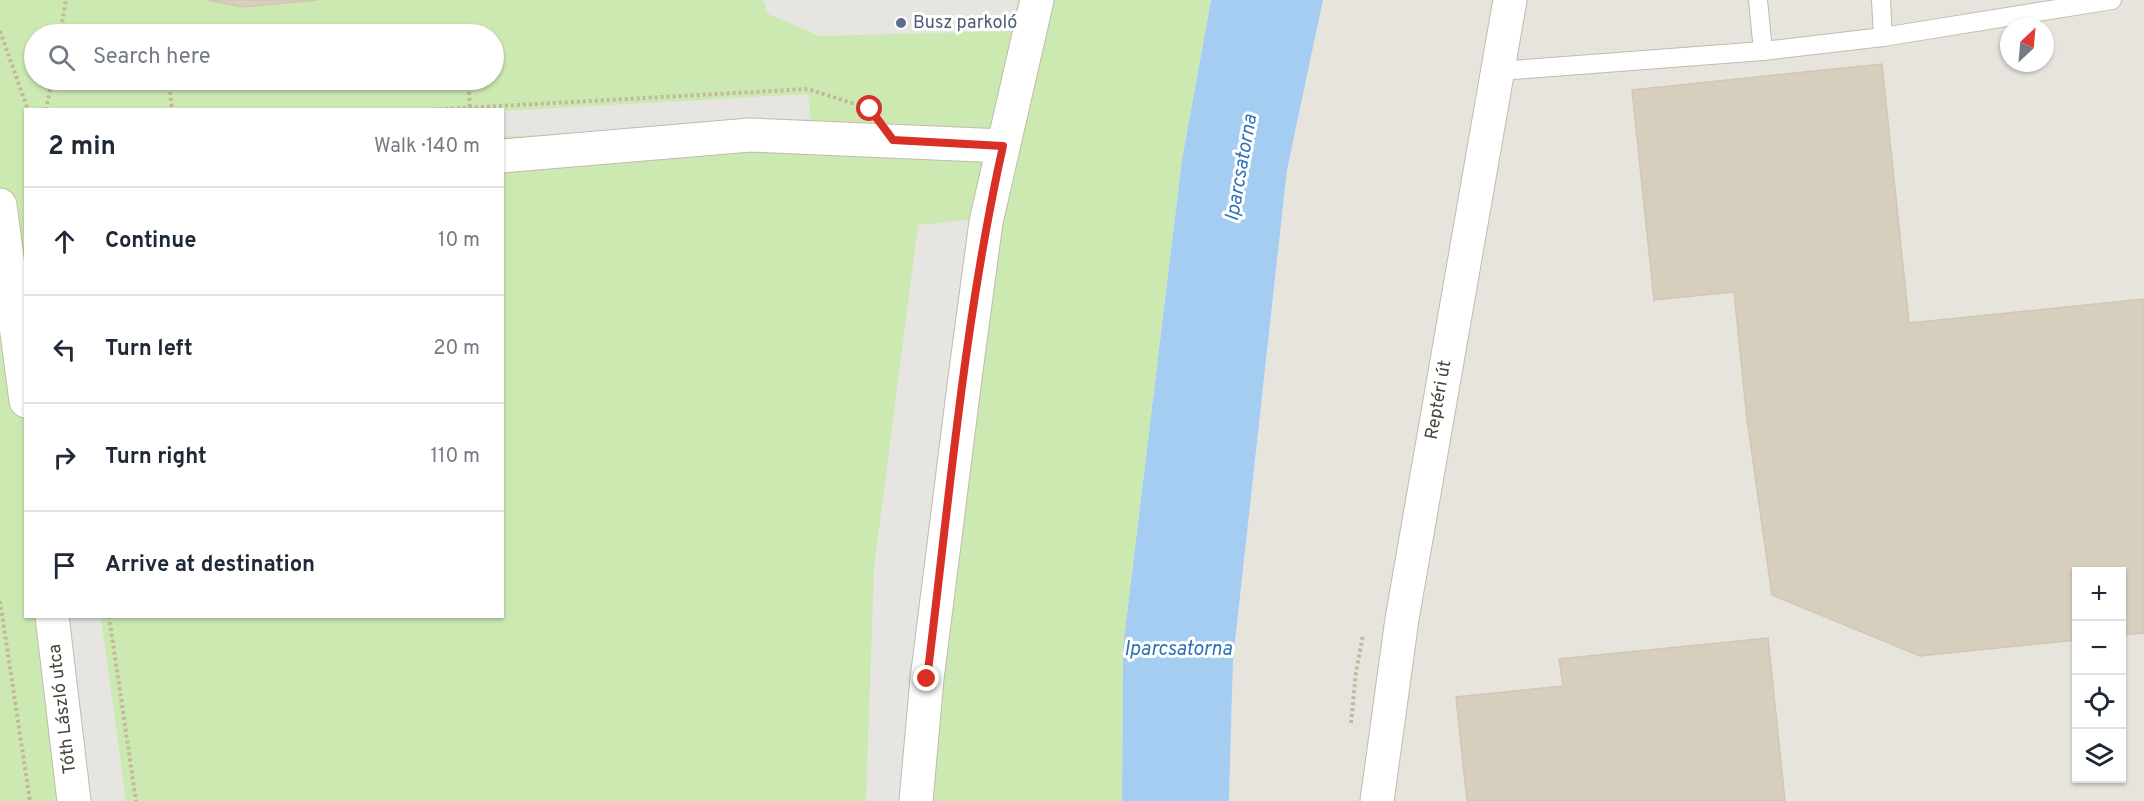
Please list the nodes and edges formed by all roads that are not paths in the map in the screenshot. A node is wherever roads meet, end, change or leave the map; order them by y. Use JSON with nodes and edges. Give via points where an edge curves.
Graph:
{"nodes":[{"id":1,"x":1037,"y":0,"type":"edge"},
{"id":2,"x":1510,"y":0,"type":"edge"},
{"id":3,"x":1758,"y":0,"type":"edge"},
{"id":4,"x":1881,"y":0,"type":"edge"},
{"id":5,"x":2112,"y":0,"type":"edge"},
{"id":6,"x":1883,"y":37,"type":"junction"},
{"id":7,"x":1762,"y":51,"type":"junction"},
{"id":8,"x":1499,"y":72,"type":"junction"},
{"id":9,"x":1003,"y":146,"type":"junction"},
{"id":10,"x":504,"y":156,"type":"edge"},
{"id":11,"x":0,"y":199,"type":"edge"},
{"id":12,"x":24,"y":199,"type":"edge"},
{"id":13,"x":0,"y":205,"type":"edge"},
{"id":14,"x":8,"y":314,"type":"edge"},
{"id":15,"x":24,"y":391,"type":"edge"},
{"id":16,"x":51,"y":618,"type":"edge"},
{"id":17,"x":74,"y":801,"type":"edge"},
{"id":18,"x":916,"y":801,"type":"edge"},
{"id":19,"x":1377,"y":801,"type":"edge"}],
"edges":[{"from":1,"to":9,"type":"street"},
{"from":2,"to":8,"type":"street","name":"Reptéri út"},
{"from":3,"to":7,"type":"lane"},
{"from":4,"to":6,"type":"lane"},
{"from":5,"to":6,"type":"lane"},
{"from":6,"to":7,"type":"lane"},
{"from":7,"to":8,"type":"lane"},
{"from":8,"to":19,"type":"street","name":"Reptéri út","via":[[1406,595]]},
{"from":9,"to":10,"type":"street","via":[[750,135]]},
{"from":9,"to":18,"type":"street","via":[[986,222],[964,378]]},
{"from":11,"to":12,"type":"street"},
{"from":13,"to":14,"type":"street"},
{"from":14,"to":15,"type":"street"},
{"from":16,"to":17,"type":"street","name":"Tóth László utca"}]}
